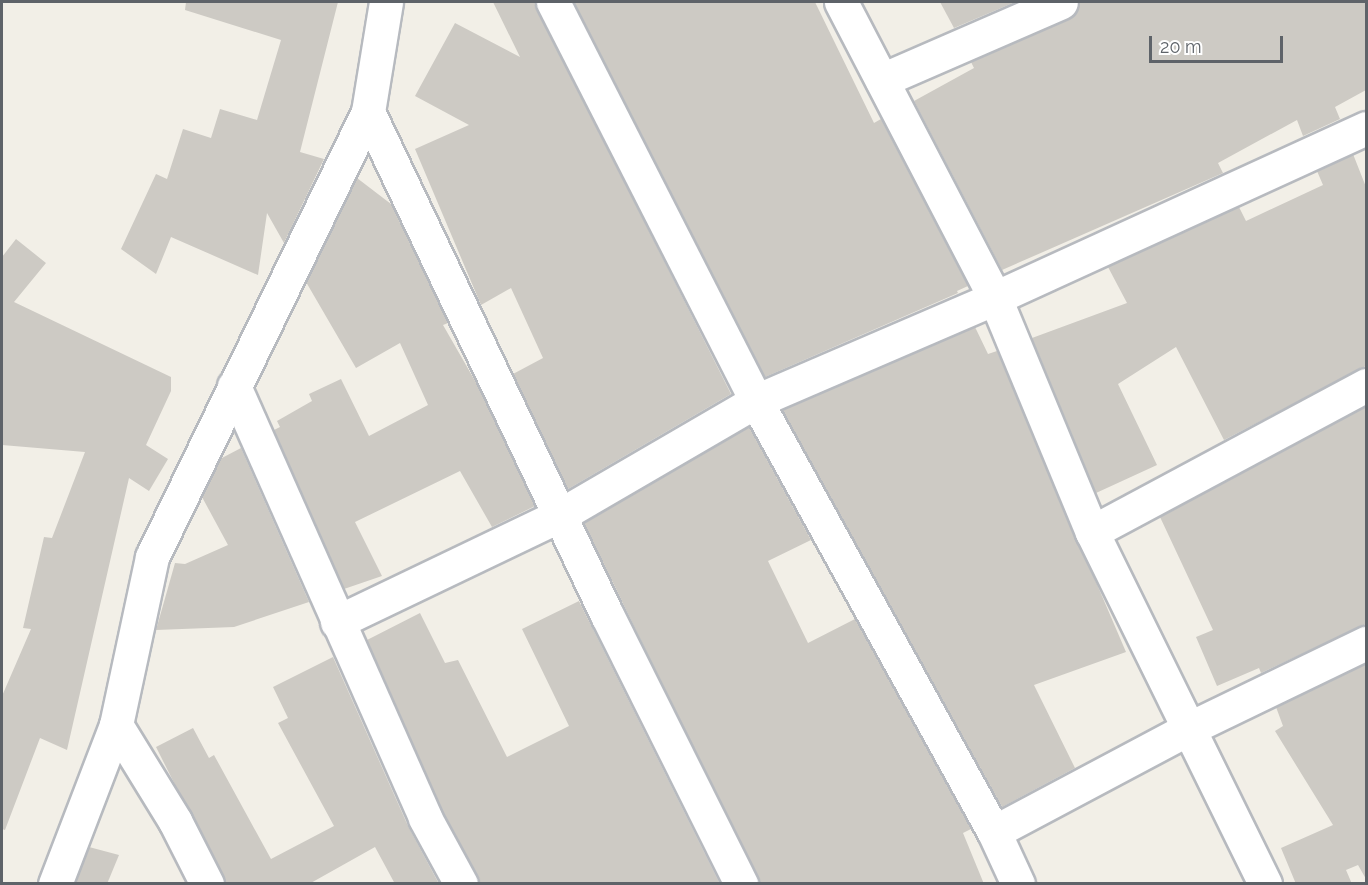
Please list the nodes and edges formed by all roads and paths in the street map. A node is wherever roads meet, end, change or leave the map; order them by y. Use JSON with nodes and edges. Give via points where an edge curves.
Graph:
{"nodes":[{"id":1,"x":386,"y":2,"type":"edge"},
{"id":2,"x":554,"y":2,"type":"edge"},
{"id":3,"x":841,"y":2,"type":"edge"},
{"id":4,"x":1061,"y":2,"type":"edge"},
{"id":5,"x":882,"y":80,"type":"junction"},
{"id":6,"x":368,"y":112,"type":"junction"},
{"id":7,"x":1366,"y":128,"type":"edge"},
{"id":8,"x":995,"y":298,"type":"junction"},
{"id":9,"x":1366,"y":385,"type":"edge"},
{"id":10,"x":234,"y":386,"type":"junction"},
{"id":11,"x":756,"y":401,"type":"junction"},
{"id":12,"x":562,"y":514,"type":"junction"},
{"id":13,"x":1092,"y":532,"type":"junction"},
{"id":14,"x":337,"y":622,"type":"junction"},
{"id":15,"x":1366,"y":643,"type":"edge"},
{"id":16,"x":116,"y":724,"type":"junction"},
{"id":17,"x":1188,"y":729,"type":"junction"},
{"id":18,"x":994,"y":832,"type":"junction"},
{"id":19,"x":55,"y":884,"type":"edge"},
{"id":20,"x":207,"y":884,"type":"edge"},
{"id":21,"x":461,"y":884,"type":"edge"},
{"id":22,"x":741,"y":884,"type":"edge"},
{"id":23,"x":1018,"y":884,"type":"edge"},
{"id":24,"x":1265,"y":884,"type":"edge"}],
"edges":[{"from":1,"to":6,"type":"street"},
{"from":2,"to":11,"type":"street"},
{"from":3,"to":5,"type":"street"},
{"from":4,"to":5,"type":"street"},
{"from":5,"to":8,"type":"street"},
{"from":6,"to":10,"type":"street"},
{"from":6,"to":12,"type":"street"},
{"from":7,"to":8,"type":"street"},
{"from":8,"to":11,"type":"street"},
{"from":8,"to":13,"type":"street"},
{"from":9,"to":13,"type":"street"},
{"from":10,"to":14,"type":"street"},
{"from":10,"to":16,"type":"street","via":[[152,557]]},
{"from":11,"to":12,"type":"street"},
{"from":11,"to":18,"type":"street"},
{"from":12,"to":14,"type":"street"},
{"from":12,"to":22,"type":"street","via":[[607,615]]},
{"from":13,"to":17,"type":"street"},
{"from":14,"to":21,"type":"street","via":[[425,818]]},
{"from":15,"to":17,"type":"street"},
{"from":16,"to":19,"type":"street"},
{"from":16,"to":20,"type":"street","via":[[175,821]]},
{"from":17,"to":18,"type":"street"},
{"from":17,"to":24,"type":"street"},
{"from":18,"to":23,"type":"street"}]}
